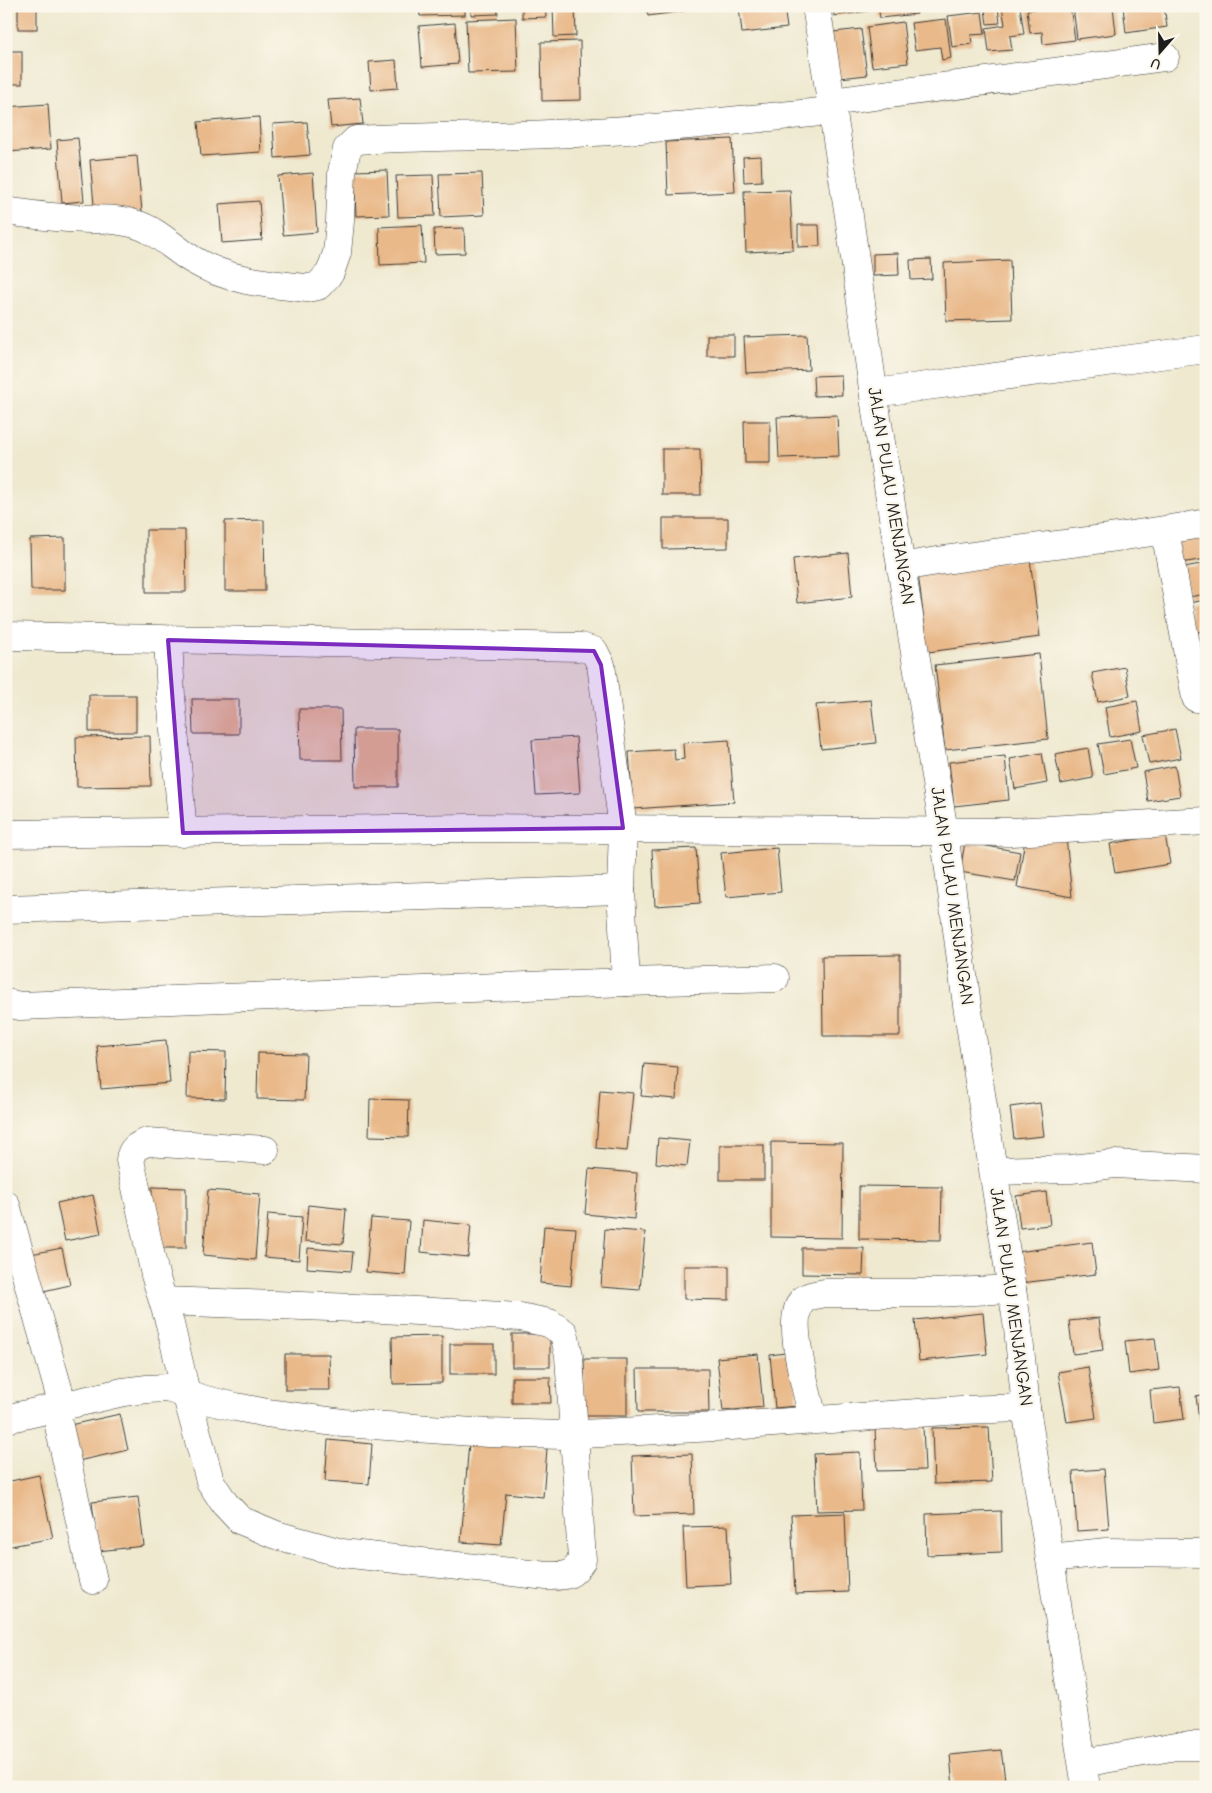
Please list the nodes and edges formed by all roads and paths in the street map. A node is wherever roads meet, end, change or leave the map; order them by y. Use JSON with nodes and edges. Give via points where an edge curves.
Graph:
{"nodes":[{"id":1,"x":816,"y":6,"type":"edge"},
{"id":2,"x":1165,"y":57,"type":"dead end"},
{"id":3,"x":832,"y":107,"type":"junction"},
{"id":4,"x":6,"y":211,"type":"edge"},
{"id":5,"x":1206,"y":349,"type":"edge"},
{"id":6,"x":874,"y":393,"type":"junction"},
{"id":7,"x":1206,"y":523,"type":"edge"},
{"id":8,"x":1165,"y":531,"type":"junction"},
{"id":9,"x":901,"y":567,"type":"junction"},
{"id":10,"x":7,"y":636,"type":"edge"},
{"id":11,"x":168,"y":640,"type":"junction"},
{"id":12,"x":1196,"y":698,"type":"dead end"},
{"id":13,"x":1206,"y":821,"type":"edge"},
{"id":14,"x":623,"y":828,"type":"junction"},
{"id":15,"x":183,"y":832,"type":"junction"},
{"id":16,"x":944,"y":832,"type":"junction"},
{"id":17,"x":6,"y":834,"type":"edge"},
{"id":18,"x":621,"y":890,"type":"junction"},
{"id":19,"x":6,"y":908,"type":"edge"},
{"id":20,"x":775,"y":978,"type":"dead end"},
{"id":21,"x":626,"y":982,"type":"junction"},
{"id":22,"x":6,"y":1003,"type":"edge"},
{"id":23,"x":265,"y":1150,"type":"dead end"},
{"id":24,"x":1206,"y":1169,"type":"edge"},
{"id":25,"x":994,"y":1171,"type":"junction"},
{"id":26,"x":6,"y":1205,"type":"edge"},
{"id":27,"x":1012,"y":1289,"type":"junction"},
{"id":28,"x":163,"y":1301,"type":"junction"},
{"id":29,"x":186,"y":1393,"type":"junction"},
{"id":30,"x":59,"y":1407,"type":"junction"},
{"id":31,"x":1026,"y":1408,"type":"junction"},
{"id":32,"x":6,"y":1419,"type":"edge"},
{"id":33,"x":813,"y":1419,"type":"junction"},
{"id":34,"x":574,"y":1434,"type":"junction"},
{"id":35,"x":1206,"y":1553,"type":"edge"},
{"id":36,"x":1050,"y":1558,"type":"junction"},
{"id":37,"x":94,"y":1580,"type":"dead end"},
{"id":38,"x":1206,"y":1746,"type":"edge"},
{"id":39,"x":1085,"y":1775,"type":"edge"}],
"edges":[{"from":1,"to":3,"type":"street","name":"JALAN PULAU MENJANGAN"},
{"from":2,"to":3,"type":"street"},
{"from":3,"to":4,"type":"street","via":[[649,128],[356,140],[347,148],[342,172],[335,260],[330,273],[318,286],[307,288],[241,280],[215,271],[137,224]]},
{"from":3,"to":6,"type":"street","name":"JALAN PULAU MENJANGAN"},
{"from":5,"to":6,"type":"street"},
{"from":6,"to":9,"type":"street","name":"JALAN PULAU MENJANGAN"},
{"from":7,"to":8,"type":"street"},
{"from":8,"to":9,"type":"street","via":[[990,552]]},
{"from":8,"to":12,"type":"street"},
{"from":9,"to":16,"type":"street","name":"JALAN PULAU MENJANGAN"},
{"from":10,"to":11,"type":"street"},
{"from":11,"to":14,"type":"street","via":[[581,648],[594,651],[601,665]]},
{"from":11,"to":15,"type":"street"},
{"from":13,"to":16,"type":"street","via":[[1012,832]]},
{"from":14,"to":15,"type":"street"},
{"from":14,"to":16,"type":"street"},
{"from":14,"to":18,"type":"street"},
{"from":15,"to":17,"type":"street"},
{"from":16,"to":25,"type":"street","name":"JALAN PULAU MENJANGAN"},
{"from":18,"to":19,"type":"street"},
{"from":18,"to":21,"type":"street"},
{"from":20,"to":21,"type":"street"},
{"from":21,"to":22,"type":"street","via":[[20,1006]]},
{"from":23,"to":28,"type":"street","via":[[156,1142],[134,1148],[130,1154],[130,1167]]},
{"from":24,"to":25,"type":"street","via":[[1115,1164]]},
{"from":25,"to":27,"type":"street","name":"JALAN PULAU MENJANGAN"},
{"from":26,"to":30,"type":"street"},
{"from":27,"to":31,"type":"street","name":"JALAN PULAU MENJANGAN"},
{"from":27,"to":33,"type":"street","via":[[809,1296],[802,1302],[795,1326]]},
{"from":28,"to":29,"type":"street"},
{"from":28,"to":34,"type":"street","via":[[382,1309],[520,1317],[549,1323],[564,1333]]},
{"from":29,"to":30,"type":"street","via":[[167,1388],[146,1389]]},
{"from":29,"to":34,"type":"street","via":[[267,1413],[344,1423],[488,1433]]},
{"from":29,"to":34,"type":"street","via":[[210,1481],[240,1520],[276,1535],[342,1553],[433,1564],[548,1576],[564,1576],[576,1570],[582,1560]]},
{"from":30,"to":32,"type":"street"},
{"from":30,"to":37,"type":"street"},
{"from":31,"to":33,"type":"street"},
{"from":31,"to":36,"type":"street","name":"JALAN PULAU MENJANGAN"},
{"from":33,"to":34,"type":"street"},
{"from":35,"to":36,"type":"street","via":[[1106,1552]]},
{"from":36,"to":39,"type":"street","name":"JALAN PULAU MENJANGAN"},
{"from":38,"to":39,"type":"street","via":[[1176,1746]]}]}
